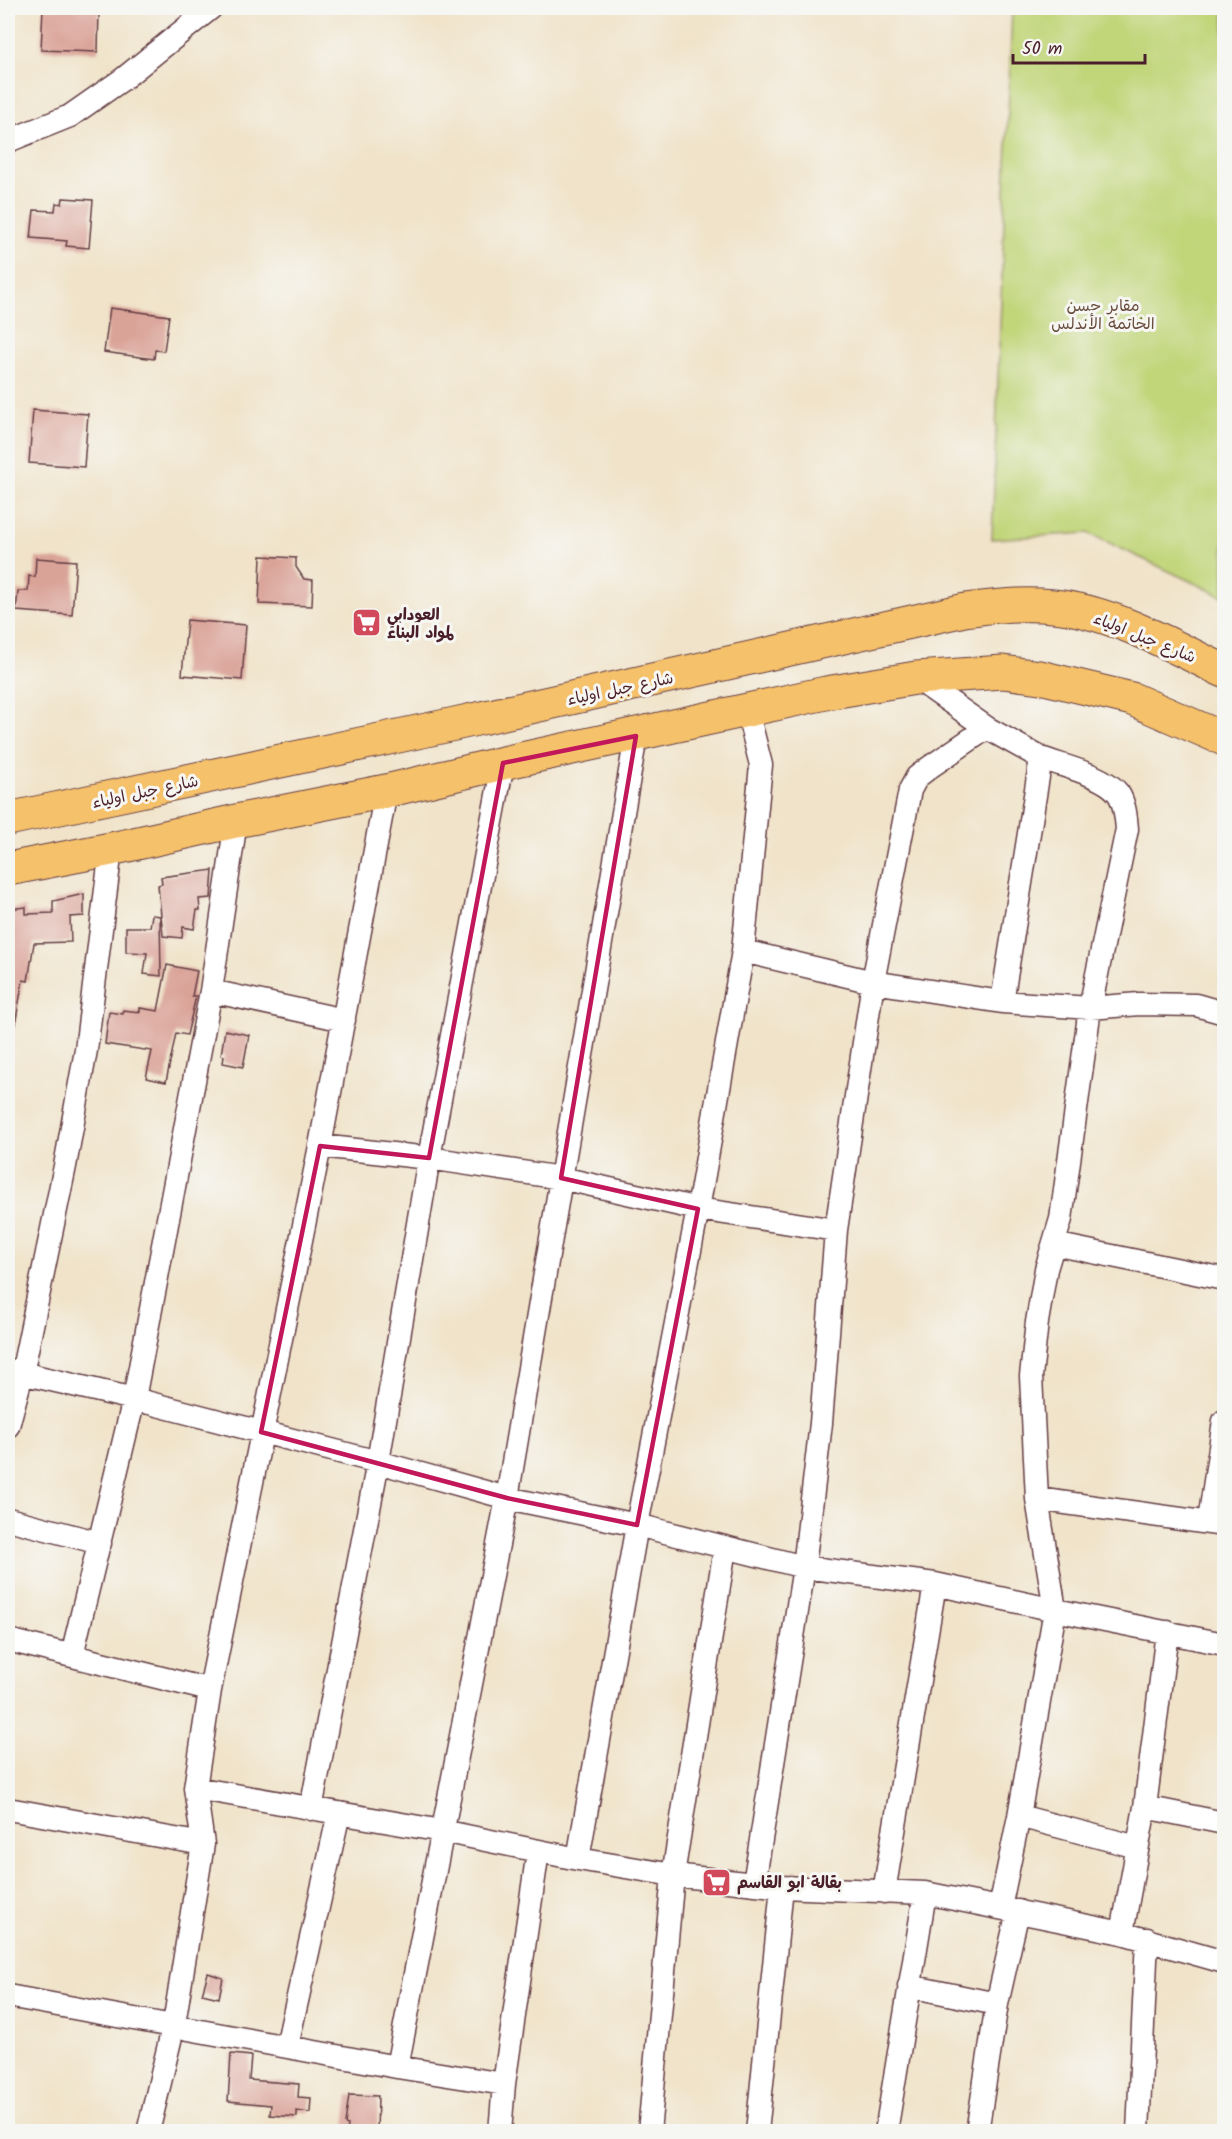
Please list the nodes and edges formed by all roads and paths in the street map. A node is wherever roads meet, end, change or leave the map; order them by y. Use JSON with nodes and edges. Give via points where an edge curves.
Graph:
{"nodes":[{"id":1,"x":211,"y":8,"type":"edge"},
{"id":2,"x":8,"y":141,"type":"edge"},
{"id":3,"x":1224,"y":671,"type":"edge"},
{"id":4,"x":916,"y":678,"type":"junction"},
{"id":5,"x":747,"y":710,"type":"junction"},
{"id":6,"x":987,"y":728,"type":"junction"},
{"id":7,"x":636,"y":736,"type":"junction"},
{"id":8,"x":1224,"y":739,"type":"edge"},
{"id":9,"x":1041,"y":758,"type":"junction"},
{"id":10,"x":503,"y":763,"type":"junction"},
{"id":11,"x":386,"y":792,"type":"junction"},
{"id":12,"x":8,"y":819,"type":"edge"},
{"id":13,"x":236,"y":821,"type":"junction"},
{"id":14,"x":111,"y":849,"type":"junction"},
{"id":15,"x":8,"y":869,"type":"edge"},
{"id":16,"x":743,"y":951,"type":"junction"},
{"id":17,"x":873,"y":982,"type":"junction"},
{"id":18,"x":212,"y":991,"type":"junction"},
{"id":19,"x":1002,"y":1002,"type":"junction"},
{"id":20,"x":1090,"y":1008,"type":"junction"},
{"id":21,"x":1224,"y":1012,"type":"edge"},
{"id":22,"x":344,"y":1020,"type":"junction"},
{"id":23,"x":320,"y":1146,"type":"junction"},
{"id":24,"x":429,"y":1158,"type":"junction"},
{"id":25,"x":561,"y":1178,"type":"junction"},
{"id":26,"x":698,"y":1209,"type":"junction"},
{"id":27,"x":836,"y":1230,"type":"junction"},
{"id":28,"x":1054,"y":1244,"type":"junction"},
{"id":29,"x":1224,"y":1279,"type":"edge"},
{"id":30,"x":14,"y":1372,"type":"edge"},
{"id":31,"x":135,"y":1399,"type":"junction"},
{"id":32,"x":1224,"y":1421,"type":"edge"},
{"id":33,"x":8,"y":1426,"type":"edge"},
{"id":34,"x":261,"y":1432,"type":"junction"},
{"id":35,"x":378,"y":1462,"type":"junction"},
{"id":36,"x":507,"y":1498,"type":"junction"},
{"id":37,"x":1037,"y":1498,"type":"junction"},
{"id":38,"x":8,"y":1519,"type":"edge"},
{"id":39,"x":1217,"y":1523,"type":"edge"},
{"id":40,"x":637,"y":1526,"type":"junction"},
{"id":41,"x":100,"y":1543,"type":"junction"},
{"id":42,"x":725,"y":1548,"type":"junction"},
{"id":43,"x":804,"y":1567,"type":"junction"},
{"id":44,"x":934,"y":1584,"type":"junction"},
{"id":45,"x":1055,"y":1610,"type":"junction"},
{"id":46,"x":1167,"y":1632,"type":"junction"},
{"id":47,"x":8,"y":1640,"type":"edge"},
{"id":48,"x":1224,"y":1644,"type":"edge"},
{"id":49,"x":72,"y":1655,"type":"junction"},
{"id":50,"x":210,"y":1690,"type":"junction"},
{"id":51,"x":195,"y":1788,"type":"junction"},
{"id":52,"x":1145,"y":1807,"type":"junction"},
{"id":53,"x":8,"y":1809,"type":"edge"},
{"id":54,"x":311,"y":1809,"type":"junction"},
{"id":55,"x":339,"y":1814,"type":"junction"},
{"id":56,"x":1019,"y":1816,"type":"junction"},
{"id":57,"x":1224,"y":1823,"type":"edge"},
{"id":58,"x":442,"y":1831,"type":"junction"},
{"id":59,"x":203,"y":1844,"type":"junction"},
{"id":60,"x":1137,"y":1847,"type":"junction"},
{"id":61,"x":538,"y":1851,"type":"junction"},
{"id":62,"x":578,"y":1859,"type":"junction"},
{"id":63,"x":673,"y":1875,"type":"junction"},
{"id":64,"x":754,"y":1884,"type":"junction"},
{"id":65,"x":782,"y":1887,"type":"junction"},
{"id":66,"x":884,"y":1892,"type":"junction"},
{"id":67,"x":925,"y":1893,"type":"junction"},
{"id":68,"x":1009,"y":1909,"type":"junction"},
{"id":69,"x":1122,"y":1932,"type":"junction"},
{"id":70,"x":1147,"y":1939,"type":"junction"},
{"id":71,"x":1224,"y":1962,"type":"edge"},
{"id":72,"x":909,"y":1986,"type":"junction"},
{"id":73,"x":8,"y":1996,"type":"edge"},
{"id":74,"x":997,"y":2004,"type":"junction"},
{"id":75,"x":174,"y":2025,"type":"junction"},
{"id":76,"x":287,"y":2046,"type":"junction"},
{"id":77,"x":397,"y":2067,"type":"junction"},
{"id":78,"x":504,"y":2084,"type":"junction"},
{"id":79,"x":148,"y":2132,"type":"edge"},
{"id":80,"x":500,"y":2132,"type":"edge"},
{"id":81,"x":649,"y":2132,"type":"edge"},
{"id":82,"x":757,"y":2132,"type":"edge"},
{"id":83,"x":886,"y":2132,"type":"edge"},
{"id":84,"x":976,"y":2132,"type":"edge"},
{"id":85,"x":1138,"y":2132,"type":"edge"}],
"edges":[{"from":1,"to":2,"type":"street","via":[[70,116]]},
{"from":3,"to":12,"type":"highway","name":"شارع جبل اولياء","via":[[1096,615],[1054,606],[1008,604],[965,610]]},
{"from":4,"to":5,"type":"highway"},
{"from":4,"to":6,"type":"street"},
{"from":4,"to":8,"type":"highway","via":[[1003,672],[1040,677],[1132,699]]},
{"from":5,"to":7,"type":"highway"},
{"from":5,"to":16,"type":"street","via":[[761,765]]},
{"from":6,"to":9,"type":"street"},
{"from":6,"to":17,"type":"street","via":[[917,777],[910,790]]},
{"from":7,"to":10,"type":"highway"},
{"from":7,"to":25,"type":"street"},
{"from":9,"to":19,"type":"street"},
{"from":9,"to":20,"type":"street","via":[[1106,782],[1119,794],[1126,813],[1127,829]]},
{"from":10,"to":11,"type":"highway"},
{"from":10,"to":24,"type":"street"},
{"from":11,"to":13,"type":"highway"},
{"from":11,"to":22,"type":"street"},
{"from":13,"to":14,"type":"highway"},
{"from":13,"to":18,"type":"street"},
{"from":14,"to":15,"type":"highway"},
{"from":14,"to":30,"type":"street","via":[[86,1050]]},
{"from":16,"to":17,"type":"street"},
{"from":16,"to":26,"type":"street"},
{"from":17,"to":19,"type":"street"},
{"from":17,"to":27,"type":"street"},
{"from":18,"to":22,"type":"street"},
{"from":18,"to":31,"type":"street"},
{"from":19,"to":20,"type":"street"},
{"from":20,"to":21,"type":"street","via":[[1196,1005]]},
{"from":20,"to":28,"type":"street","via":[[1061,1219]]},
{"from":22,"to":23,"type":"street"},
{"from":23,"to":24,"type":"street"},
{"from":23,"to":34,"type":"street"},
{"from":24,"to":25,"type":"street"},
{"from":24,"to":35,"type":"street"},
{"from":25,"to":26,"type":"street"},
{"from":25,"to":36,"type":"street"},
{"from":26,"to":27,"type":"street"},
{"from":26,"to":40,"type":"street"},
{"from":27,"to":43,"type":"street","via":[[821,1423]]},
{"from":28,"to":29,"type":"street"},
{"from":28,"to":37,"type":"street","via":[[1046,1269],[1031,1376]]},
{"from":30,"to":31,"type":"street"},
{"from":30,"to":33,"type":"street"},
{"from":31,"to":34,"type":"street"},
{"from":31,"to":41,"type":"street"},
{"from":32,"to":39,"type":"street"},
{"from":34,"to":35,"type":"street"},
{"from":34,"to":50,"type":"street"},
{"from":35,"to":36,"type":"street"},
{"from":35,"to":54,"type":"street"},
{"from":36,"to":40,"type":"street"},
{"from":36,"to":58,"type":"street"},
{"from":37,"to":39,"type":"street"},
{"from":37,"to":45,"type":"street"},
{"from":38,"to":41,"type":"street"},
{"from":40,"to":42,"type":"street"},
{"from":40,"to":62,"type":"street"},
{"from":41,"to":49,"type":"street"},
{"from":42,"to":43,"type":"street"},
{"from":42,"to":63,"type":"street"},
{"from":43,"to":44,"type":"street"},
{"from":43,"to":64,"type":"street"},
{"from":44,"to":45,"type":"street"},
{"from":44,"to":66,"type":"street"},
{"from":45,"to":46,"type":"street"},
{"from":45,"to":56,"type":"street"},
{"from":46,"to":48,"type":"street"},
{"from":46,"to":52,"type":"street"},
{"from":47,"to":49,"type":"street"},
{"from":49,"to":50,"type":"street"},
{"from":50,"to":51,"type":"street"},
{"from":51,"to":54,"type":"street"},
{"from":51,"to":59,"type":"street"},
{"from":52,"to":57,"type":"street"},
{"from":52,"to":60,"type":"street"},
{"from":53,"to":59,"type":"street"},
{"from":54,"to":55,"type":"street"},
{"from":55,"to":58,"type":"street"},
{"from":55,"to":76,"type":"street"},
{"from":56,"to":60,"type":"street"},
{"from":56,"to":68,"type":"street"},
{"from":58,"to":61,"type":"street"},
{"from":58,"to":77,"type":"street"},
{"from":59,"to":75,"type":"street"},
{"from":60,"to":69,"type":"street"},
{"from":61,"to":62,"type":"street"},
{"from":61,"to":78,"type":"street"},
{"from":62,"to":63,"type":"street"},
{"from":63,"to":64,"type":"street"},
{"from":63,"to":81,"type":"street"},
{"from":64,"to":65,"type":"street"},
{"from":65,"to":66,"type":"street"},
{"from":65,"to":82,"type":"street"},
{"from":66,"to":67,"type":"street"},
{"from":67,"to":68,"type":"street"},
{"from":67,"to":72,"type":"street"},
{"from":68,"to":69,"type":"street"},
{"from":68,"to":74,"type":"street"},
{"from":69,"to":70,"type":"street"},
{"from":70,"to":71,"type":"street"},
{"from":70,"to":85,"type":"street"},
{"from":72,"to":74,"type":"street"},
{"from":72,"to":83,"type":"street"},
{"from":73,"to":75,"type":"street"},
{"from":74,"to":84,"type":"street"},
{"from":75,"to":76,"type":"street"},
{"from":75,"to":79,"type":"street"},
{"from":76,"to":77,"type":"street"},
{"from":77,"to":78,"type":"street"},
{"from":78,"to":80,"type":"street"}]}
